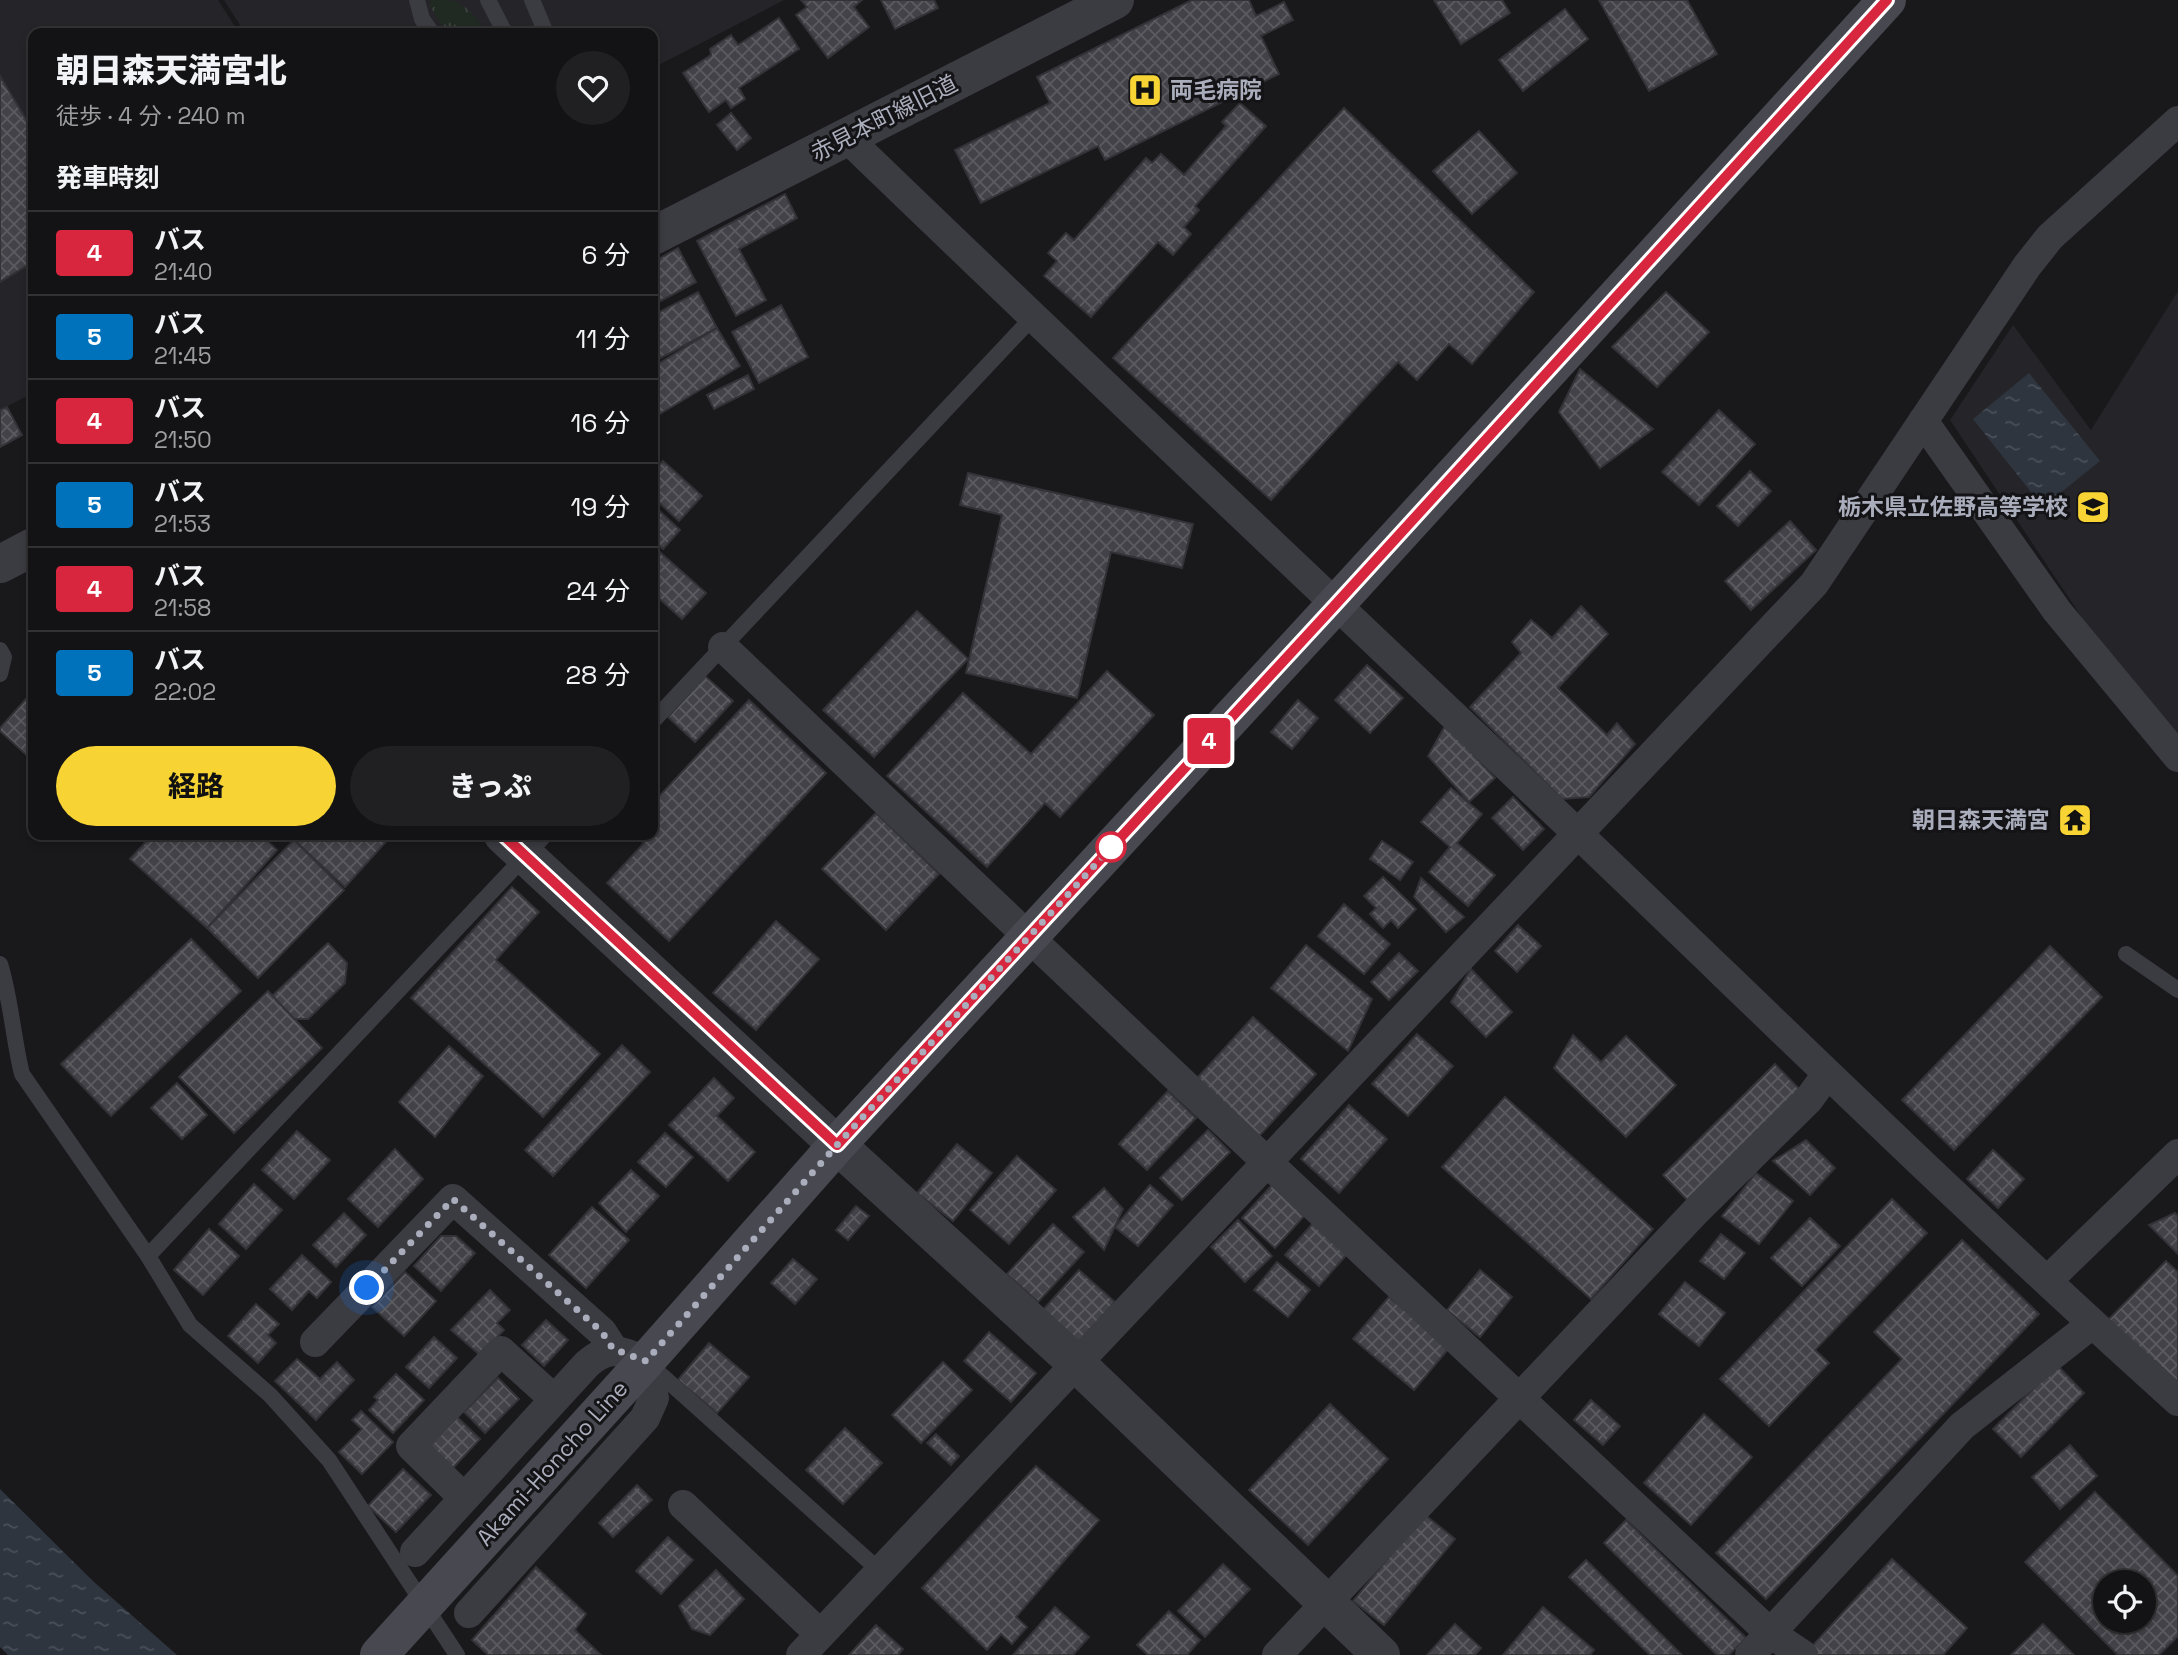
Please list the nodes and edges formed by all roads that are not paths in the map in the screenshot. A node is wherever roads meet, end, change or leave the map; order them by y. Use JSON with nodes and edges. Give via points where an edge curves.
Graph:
{"nodes":[{"id":1,"x":417,"y":0,"type":"edge"},
{"id":2,"x":488,"y":0,"type":"edge"},
{"id":3,"x":532,"y":0,"type":"edge"},
{"id":4,"x":1115,"y":0,"type":"edge"},
{"id":5,"x":1886,"y":0,"type":"edge"},
{"id":6,"x":428,"y":28,"type":"edge"},
{"id":7,"x":502,"y":28,"type":"edge"},
{"id":8,"x":544,"y":28,"type":"edge"},
{"id":9,"x":2178,"y":121,"type":"edge"},
{"id":10,"x":847,"y":138,"type":"junction"},
{"id":11,"x":658,"y":233,"type":"edge"},
{"id":12,"x":1032,"y":317,"type":"junction"},
{"id":13,"x":1923,"y":421,"type":"junction"},
{"id":14,"x":28,"y":550,"type":"edge"},
{"id":15,"x":0,"y":564,"type":"edge"},
{"id":16,"x":1336,"y":604,"type":"junction"},
{"id":17,"x":723,"y":647,"type":"junction"},
{"id":18,"x":0,"y":650,"type":"edge"},
{"id":19,"x":0,"y":674,"type":"edge"},
{"id":20,"x":658,"y":715,"type":"edge"},
{"id":21,"x":2178,"y":757,"type":"edge"},
{"id":22,"x":1577,"y":834,"type":"junction"},
{"id":23,"x":524,"y":842,"type":"edge"},
{"id":24,"x":1028,"y":937,"type":"junction"},
{"id":25,"x":2126,"y":954,"type":"dead end"},
{"id":26,"x":0,"y":964,"type":"edge"},
{"id":27,"x":2178,"y":990,"type":"edge"},
{"id":28,"x":1827,"y":1074,"type":"junction"},
{"id":29,"x":837,"y":1145,"type":"junction"},
{"id":30,"x":2178,"y":1154,"type":"edge"},
{"id":31,"x":1268,"y":1161,"type":"junction"},
{"id":32,"x":148,"y":1256,"type":"junction"},
{"id":33,"x":2048,"y":1280,"type":"junction"},
{"id":34,"x":2092,"y":1324,"type":"junction"},
{"id":35,"x":315,"y":1342,"type":"dead end"},
{"id":36,"x":629,"y":1355,"type":"junction"},
{"id":37,"x":1076,"y":1363,"type":"junction"},
{"id":38,"x":554,"y":1399,"type":"junction"},
{"id":39,"x":1519,"y":1399,"type":"junction"},
{"id":40,"x":2178,"y":1401,"type":"edge"},
{"id":41,"x":464,"y":1498,"type":"junction"},
{"id":42,"x":683,"y":1505,"type":"dead end"},
{"id":43,"x":415,"y":1552,"type":"dead end"},
{"id":44,"x":880,"y":1571,"type":"junction"},
{"id":45,"x":1326,"y":1603,"type":"junction"},
{"id":46,"x":422,"y":1607,"type":"junction"},
{"id":47,"x":469,"y":1613,"type":"dead end"},
{"id":48,"x":811,"y":1644,"type":"edge"},
{"id":49,"x":1760,"y":1644,"type":"edge"},
{"id":50,"x":379,"y":1655,"type":"edge"},
{"id":51,"x":457,"y":1655,"type":"edge"},
{"id":52,"x":1278,"y":1655,"type":"edge"},
{"id":53,"x":1381,"y":1655,"type":"edge"},
{"id":54,"x":1803,"y":1655,"type":"edge"}],
"edges":[{"from":1,"to":6,"type":"lane"},
{"from":2,"to":7,"type":"lane"},
{"from":3,"to":8,"type":"lane"},
{"from":4,"to":10,"type":"street","name":"赤見本町線旧道"},
{"from":5,"to":16,"type":"main road","name":"Akami-Honcho Line"},
{"from":9,"to":13,"type":"street","via":[[2050,237]]},
{"from":10,"to":11,"type":"street","name":"赤見本町線旧道"},
{"from":10,"to":12,"type":"street"},
{"from":12,"to":16,"type":"street"},
{"from":12,"to":17,"type":"lane"},
{"from":13,"to":21,"type":"street","via":[[2057,611]]},
{"from":13,"to":22,"type":"street","via":[[1814,584]]},
{"from":14,"to":15,"type":"street"},
{"from":16,"to":22,"type":"street"},
{"from":16,"to":24,"type":"main road","name":"Akami-Honcho Line"},
{"from":17,"to":20,"type":"lane"},
{"from":17,"to":24,"type":"street"},
{"from":18,"to":19,"type":"lane","via":[[4,657]]},
{"from":22,"to":28,"type":"street"},
{"from":22,"to":31,"type":"street"},
{"from":23,"to":29,"type":"street"},
{"from":23,"to":32,"type":"lane"},
{"from":24,"to":29,"type":"main road","name":"Akami-Honcho Line"},
{"from":24,"to":31,"type":"street"},
{"from":25,"to":27,"type":"lane"},
{"from":26,"to":32,"type":"lane","via":[[22,1074]]},
{"from":28,"to":33,"type":"street"},
{"from":28,"to":39,"type":"street","via":[[1809,1099]]},
{"from":29,"to":36,"type":"main road","name":"Akami-Honcho Line"},
{"from":29,"to":37,"type":"street"},
{"from":30,"to":33,"type":"street"},
{"from":31,"to":37,"type":"street"},
{"from":31,"to":39,"type":"street"},
{"from":32,"to":46,"type":"lane","via":[[190,1325],[270,1395],[329,1460]]},
{"from":33,"to":34,"type":"street"},
{"from":34,"to":40,"type":"street"},
{"from":34,"to":49,"type":"street","via":[[1962,1426]]},
{"from":35,"to":36,"type":"street","via":[[453,1199]]},
{"from":36,"to":38,"type":"street","via":[[599,1353]]},
{"from":36,"to":44,"type":"lane"},
{"from":36,"to":46,"type":"main road","name":"Akami-Honcho Line"},
{"from":36,"to":47,"type":"street","via":[[654,1398],[645,1419]]},
{"from":37,"to":44,"type":"street"},
{"from":37,"to":45,"type":"street"},
{"from":38,"to":41,"type":"street"},
{"from":38,"to":41,"type":"street","via":[[501,1351],[411,1446]]},
{"from":39,"to":45,"type":"street"},
{"from":39,"to":49,"type":"street"},
{"from":41,"to":43,"type":"street"},
{"from":42,"to":48,"type":"street"},
{"from":44,"to":48,"type":"street"},
{"from":45,"to":52,"type":"street"},
{"from":45,"to":53,"type":"street"},
{"from":46,"to":50,"type":"main road","name":"Akami-Honcho Line"},
{"from":46,"to":51,"type":"lane"},
{"from":49,"to":54,"type":"street"}]}
